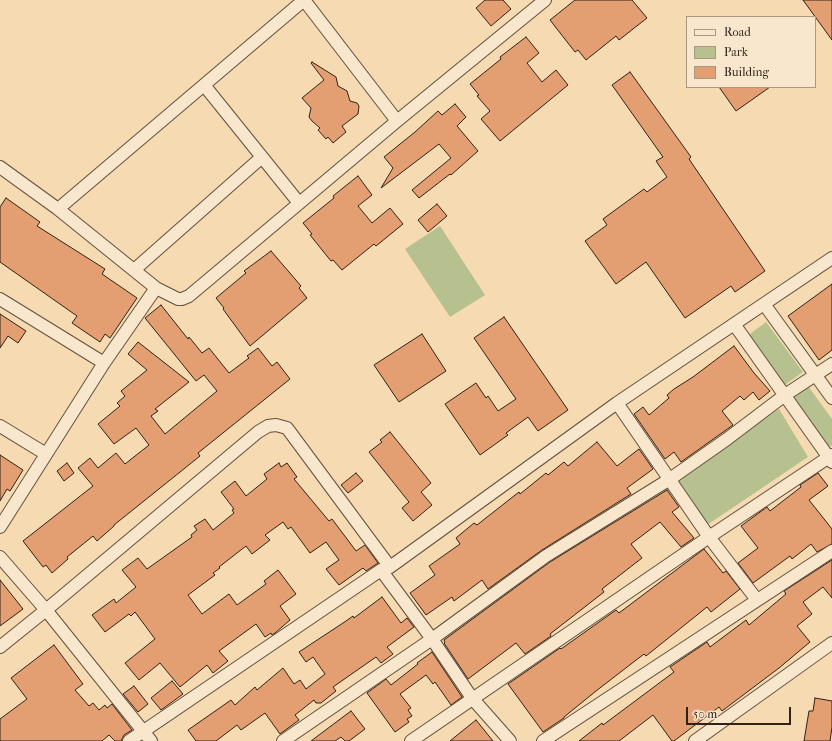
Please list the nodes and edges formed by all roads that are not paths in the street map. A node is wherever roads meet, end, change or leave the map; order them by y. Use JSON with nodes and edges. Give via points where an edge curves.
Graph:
{"nodes":[{"id":1,"x":304,"y":0,"type":"edge"},
{"id":2,"x":545,"y":0,"type":"edge"},
{"id":3,"x":204,"y":85,"type":"junction"},
{"id":4,"x":397,"y":120,"type":"junction"},
{"id":5,"x":262,"y":157,"type":"junction"},
{"id":6,"x":0,"y":167,"type":"edge"},
{"id":7,"x":299,"y":203,"type":"junction"},
{"id":8,"x":58,"y":209,"type":"junction"},
{"id":9,"x":832,"y":258,"type":"edge"},
{"id":10,"x":134,"y":270,"type":"junction"},
{"id":11,"x":156,"y":288,"type":"junction"},
{"id":12,"x":0,"y":299,"type":"edge"},
{"id":13,"x":764,"y":304,"type":"junction"},
{"id":14,"x":734,"y":324,"type":"junction"},
{"id":15,"x":104,"y":362,"type":"junction"},
{"id":16,"x":832,"y":364,"type":"edge"},
{"id":17,"x":815,"y":375,"type":"junction"},
{"id":18,"x":784,"y":395,"type":"junction"},
{"id":19,"x":832,"y":398,"type":"edge"},
{"id":20,"x":617,"y":402,"type":"junction"},
{"id":21,"x":0,"y":426,"type":"edge"},
{"id":22,"x":46,"y":454,"type":"junction"},
{"id":23,"x":831,"y":458,"type":"edge"},
{"id":24,"x":670,"y":479,"type":"junction"},
{"id":25,"x":0,"y":527,"type":"edge"},
{"id":26,"x":709,"y":536,"type":"junction"},
{"id":27,"x":832,"y":551,"type":"edge"},
{"id":28,"x":0,"y":557,"type":"edge"},
{"id":29,"x":386,"y":569,"type":"junction"},
{"id":30,"x":757,"y":600,"type":"junction"},
{"id":31,"x":46,"y":610,"type":"junction"},
{"id":32,"x":432,"y":639,"type":"junction"},
{"id":33,"x":832,"y":643,"type":"edge"},
{"id":34,"x":0,"y":647,"type":"edge"},
{"id":35,"x":472,"y":698,"type":"junction"},
{"id":36,"x":147,"y":736,"type":"edge"},
{"id":37,"x":129,"y":741,"type":"edge"},
{"id":38,"x":283,"y":741,"type":"edge"},
{"id":39,"x":411,"y":741,"type":"edge"},
{"id":40,"x":510,"y":741,"type":"edge"},
{"id":41,"x":543,"y":741,"type":"edge"},
{"id":42,"x":696,"y":741,"type":"edge"}],
"edges":[{"from":1,"to":3,"type":"street"},
{"from":1,"to":4,"type":"street"},
{"from":2,"to":4,"type":"street"},
{"from":3,"to":5,"type":"street"},
{"from":3,"to":8,"type":"street"},
{"from":4,"to":7,"type":"street"},
{"from":5,"to":7,"type":"street"},
{"from":5,"to":10,"type":"street"},
{"from":6,"to":8,"type":"street"},
{"from":7,"to":11,"type":"street","via":[[189,296],[178,299]]},
{"from":8,"to":10,"type":"street"},
{"from":9,"to":13,"type":"street"},
{"from":10,"to":11,"type":"street"},
{"from":11,"to":15,"type":"street"},
{"from":12,"to":15,"type":"street"},
{"from":13,"to":14,"type":"street"},
{"from":13,"to":17,"type":"street"},
{"from":14,"to":18,"type":"street"},
{"from":14,"to":20,"type":"street"},
{"from":15,"to":22,"type":"street"},
{"from":16,"to":17,"type":"street"},
{"from":17,"to":18,"type":"street"},
{"from":17,"to":19,"type":"street"},
{"from":18,"to":23,"type":"street"},
{"from":18,"to":24,"type":"street"},
{"from":20,"to":24,"type":"street"},
{"from":20,"to":29,"type":"street"},
{"from":21,"to":22,"type":"street"},
{"from":22,"to":25,"type":"street"},
{"from":23,"to":26,"type":"street"},
{"from":24,"to":26,"type":"street"},
{"from":24,"to":32,"type":"street","via":[[546,556]]},
{"from":26,"to":30,"type":"street"},
{"from":26,"to":35,"type":"street"},
{"from":27,"to":30,"type":"street"},
{"from":28,"to":31,"type":"street"},
{"from":29,"to":31,"type":"street","via":[[287,428],[276,425],[258,432]]},
{"from":29,"to":32,"type":"street"},
{"from":29,"to":36,"type":"street"},
{"from":30,"to":41,"type":"street"},
{"from":31,"to":34,"type":"street"},
{"from":31,"to":36,"type":"street"},
{"from":32,"to":35,"type":"street"},
{"from":32,"to":38,"type":"street"},
{"from":33,"to":42,"type":"street"},
{"from":35,"to":39,"type":"street"},
{"from":35,"to":40,"type":"street"},
{"from":36,"to":37,"type":"street"}]}
